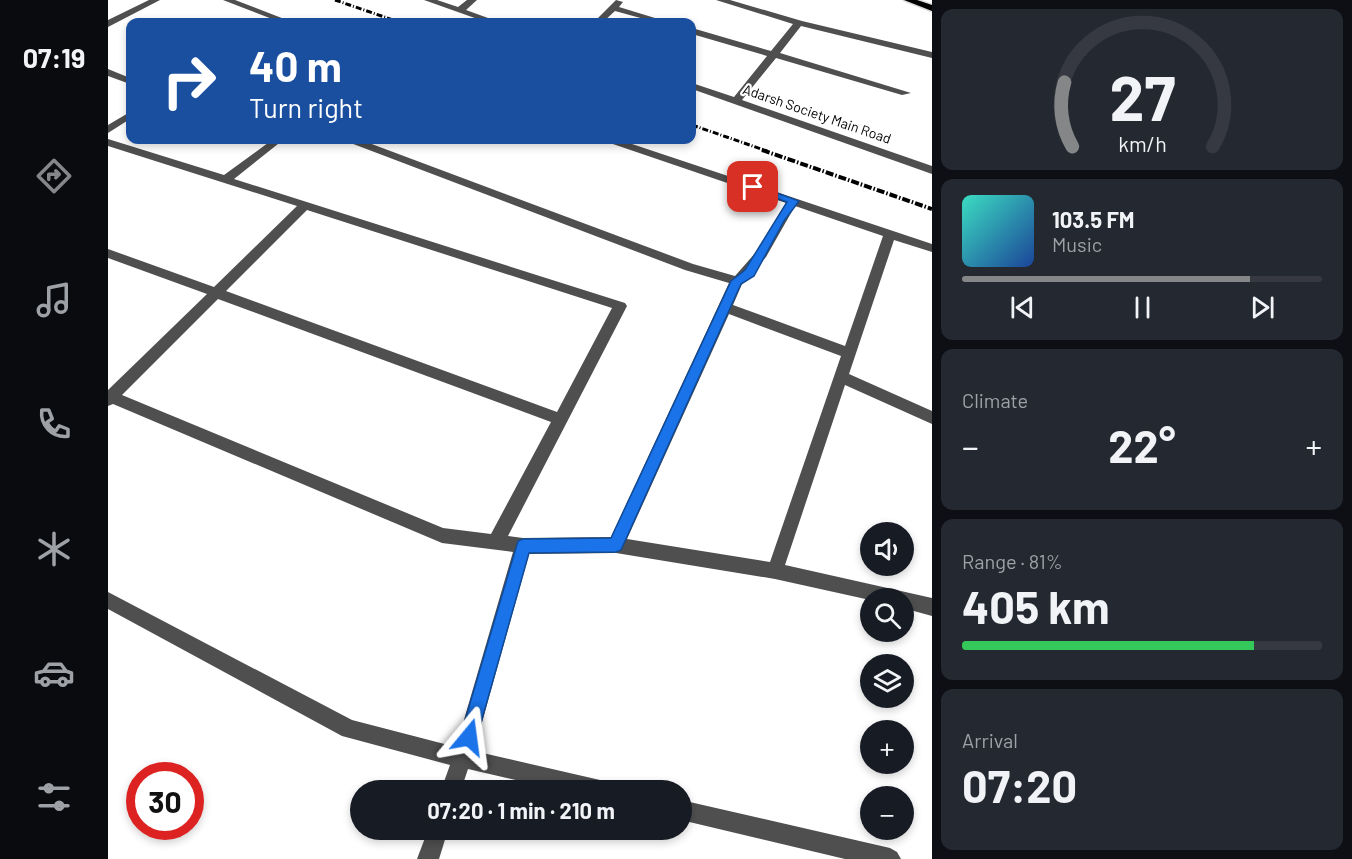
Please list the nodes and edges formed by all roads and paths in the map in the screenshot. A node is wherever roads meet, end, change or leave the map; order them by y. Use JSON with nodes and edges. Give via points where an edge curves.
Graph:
{"nodes":[{"id":1,"x":156,"y":0,"type":"edge"},
{"id":2,"x":227,"y":0,"type":"edge"},
{"id":3,"x":428,"y":0,"type":"edge"},
{"id":4,"x":474,"y":0,"type":"edge"},
{"id":5,"x":720,"y":0,"type":"edge"},
{"id":6,"x":908,"y":0,"type":"edge"},
{"id":7,"x":616,"y":2,"type":"edge"},
{"id":8,"x":932,"y":8,"type":"edge"},
{"id":9,"x":459,"y":11,"type":"junction"},
{"id":10,"x":272,"y":18,"type":"edge"},
{"id":11,"x":481,"y":18,"type":"edge"},
{"id":12,"x":602,"y":18,"type":"edge"},
{"id":13,"x":654,"y":18,"type":"edge"},
{"id":14,"x":800,"y":23,"type":"junction"},
{"id":15,"x":108,"y":24,"type":"edge"},
{"id":16,"x":696,"y":32,"type":"edge"},
{"id":17,"x":773,"y":55,"type":"junction"},
{"id":18,"x":932,"y":55,"type":"edge"},
{"id":19,"x":108,"y":72,"type":"edge"},
{"id":20,"x":126,"y":79,"type":"edge"},
{"id":21,"x":696,"y":87,"type":"edge"},
{"id":22,"x":906,"y":93,"type":"dead end"},
{"id":23,"x":736,"y":101,"type":"junction"},
{"id":24,"x":126,"y":118,"type":"edge"},
{"id":25,"x":108,"y":130,"type":"edge"},
{"id":26,"x":108,"y":142,"type":"edge"},
{"id":27,"x":273,"y":144,"type":"edge"},
{"id":28,"x":363,"y":144,"type":"edge"},
{"id":29,"x":623,"y":144,"type":"edge"},
{"id":30,"x":932,"y":170,"type":"edge"},
{"id":31,"x":225,"y":180,"type":"junction"},
{"id":32,"x":793,"y":201,"type":"junction"},
{"id":33,"x":305,"y":204,"type":"junction"},
{"id":34,"x":890,"y":233,"type":"junction"},
{"id":35,"x":932,"y":248,"type":"edge"},
{"id":36,"x":108,"y":253,"type":"edge"},
{"id":37,"x":737,"y":281,"type":"junction"},
{"id":38,"x":216,"y":293,"type":"junction"},
{"id":39,"x":725,"y":307,"type":"junction"},
{"id":40,"x":849,"y":353,"type":"junction"},
{"id":41,"x":842,"y":377,"type":"junction"},
{"id":42,"x":109,"y":398,"type":"edge"},
{"id":43,"x":932,"y":418,"type":"edge"},
{"id":44,"x":560,"y":419,"type":"junction"},
{"id":45,"x":496,"y":542,"type":"junction"},
{"id":46,"x":616,"y":545,"type":"junction"},
{"id":47,"x":523,"y":546,"type":"junction"},
{"id":48,"x":775,"y":571,"type":"junction"},
{"id":49,"x":860,"y":590,"type":"edge"},
{"id":50,"x":108,"y":600,"type":"edge"},
{"id":51,"x":914,"y":603,"type":"edge"},
{"id":52,"x":932,"y":607,"type":"edge"},
{"id":53,"x":462,"y":758,"type":"junction"},
{"id":54,"x":454,"y":780,"type":"edge"},
{"id":55,"x":557,"y":780,"type":"edge"},
{"id":56,"x":692,"y":813,"type":"edge"},
{"id":57,"x":435,"y":840,"type":"edge"},
{"id":58,"x":428,"y":859,"type":"edge"},
{"id":59,"x":890,"y":859,"type":"edge"}],
"edges":[{"from":1,"to":15,"type":"street"},
{"from":2,"to":10,"type":"street"},
{"from":3,"to":9,"type":"street"},
{"from":4,"to":9,"type":"street"},
{"from":5,"to":14,"type":"street"},
{"from":6,"to":8,"type":"main road"},
{"from":7,"to":12,"type":"street"},
{"from":7,"to":13,"type":"street"},
{"from":9,"to":11,"type":"street"},
{"from":14,"to":17,"type":"street"},
{"from":14,"to":18,"type":"street"},
{"from":16,"to":17,"type":"street"},
{"from":17,"to":22,"type":"street"},
{"from":17,"to":23,"type":"street"},
{"from":19,"to":20,"type":"street"},
{"from":21,"to":23,"type":"street","name":"Adarsh Society Main Road"},
{"from":23,"to":30,"type":"street","name":"Adarsh Society Main Road"},
{"from":24,"to":25,"type":"street"},
{"from":26,"to":31,"type":"street"},
{"from":27,"to":31,"type":"street"},
{"from":28,"to":37,"type":"street","via":[[689,267]]},
{"from":29,"to":32,"type":"street"},
{"from":31,"to":33,"type":"street"},
{"from":32,"to":34,"type":"street"},
{"from":32,"to":37,"type":"street","via":[[750,273]]},
{"from":33,"to":38,"type":"street"},
{"from":33,"to":44,"type":"street","via":[[620,306]]},
{"from":34,"to":35,"type":"street"},
{"from":34,"to":40,"type":"street"},
{"from":36,"to":38,"type":"street"},
{"from":37,"to":39,"type":"street"},
{"from":38,"to":42,"type":"street"},
{"from":38,"to":44,"type":"street"},
{"from":39,"to":40,"type":"street"},
{"from":39,"to":46,"type":"street"},
{"from":40,"to":41,"type":"street"},
{"from":41,"to":43,"type":"street"},
{"from":41,"to":48,"type":"street"},
{"from":42,"to":45,"type":"street","via":[[442,535]]},
{"from":44,"to":45,"type":"street"},
{"from":45,"to":47,"type":"street"},
{"from":46,"to":47,"type":"street"},
{"from":46,"to":48,"type":"street"},
{"from":47,"to":53,"type":"street"},
{"from":48,"to":49,"type":"street"},
{"from":50,"to":53,"type":"street","via":[[349,729]]},
{"from":51,"to":52,"type":"street"},
{"from":53,"to":54,"type":"street"},
{"from":53,"to":55,"type":"street"},
{"from":56,"to":59,"type":"street"},
{"from":57,"to":58,"type":"street"}]}
